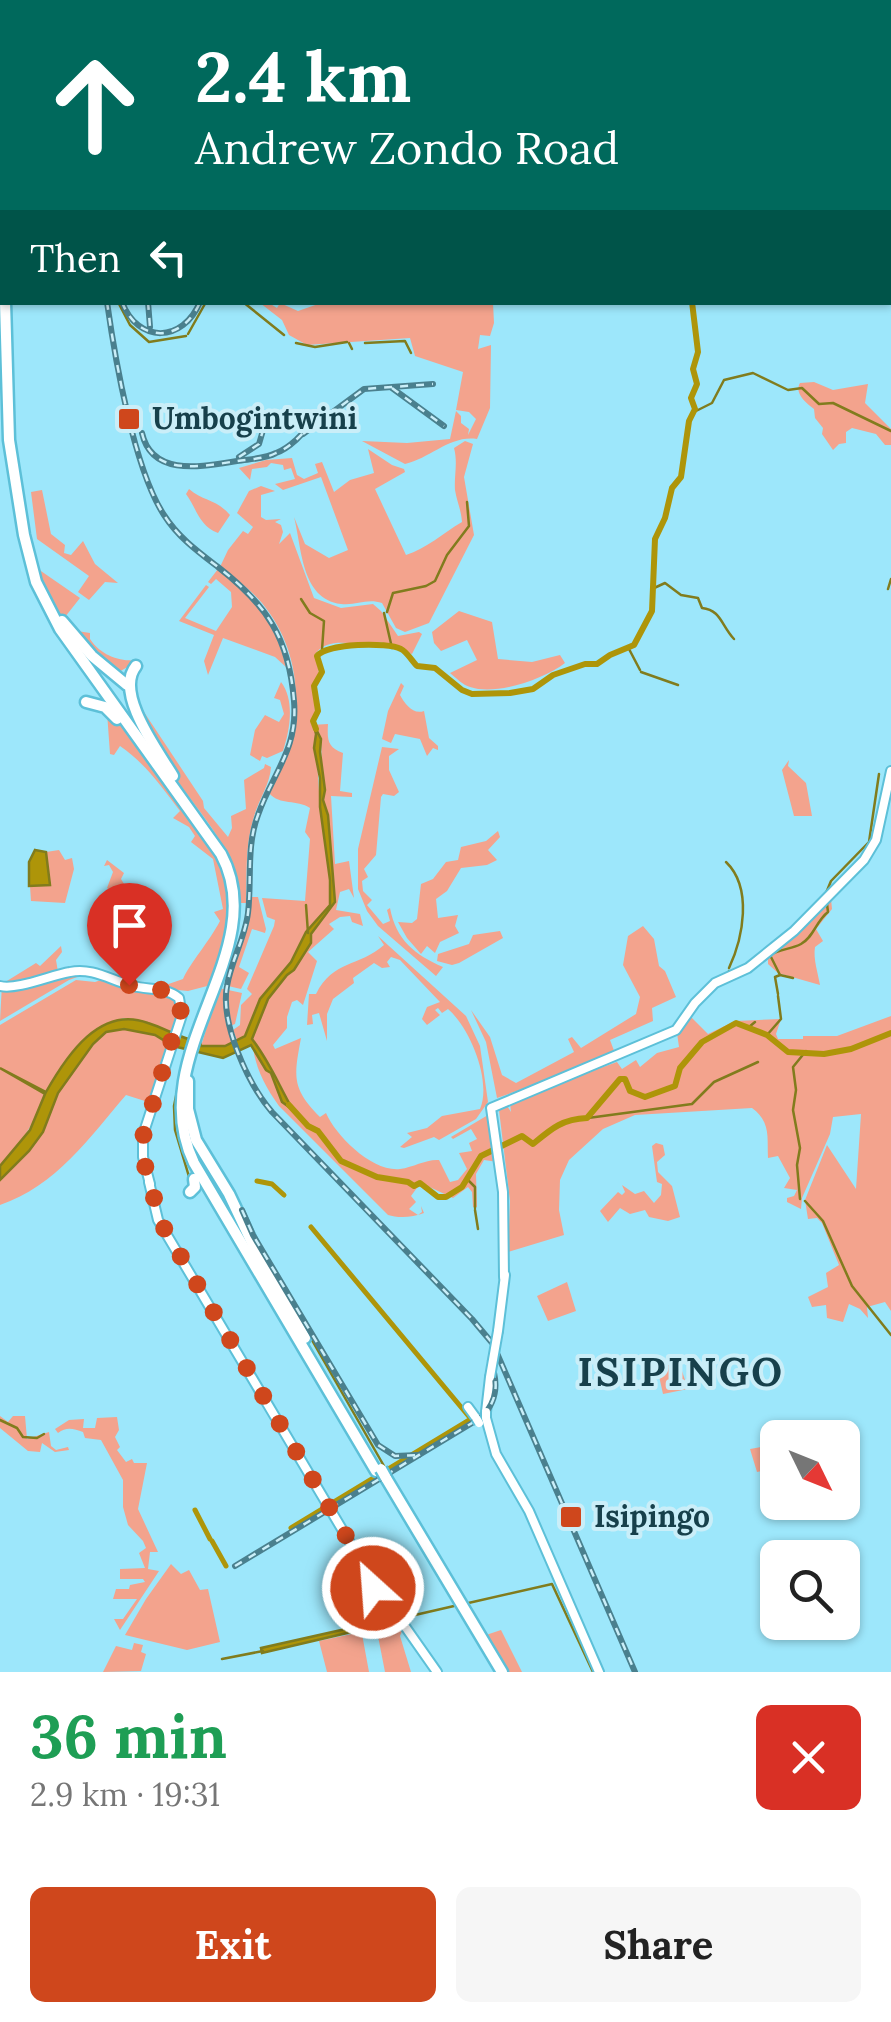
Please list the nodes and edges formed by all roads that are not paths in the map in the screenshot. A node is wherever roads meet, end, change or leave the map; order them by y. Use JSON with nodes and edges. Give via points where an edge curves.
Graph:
{"nodes":[{"id":1,"x":0,"y":76,"type":"edge"},
{"id":2,"x":0,"y":105,"type":"edge"},
{"id":3,"x":7,"y":305,"type":"edge"},
{"id":4,"x":7,"y":305,"type":"edge"},
{"id":5,"x":62,"y":621,"type":"junction"},
{"id":6,"x":115,"y":672,"type":"junction"},
{"id":7,"x":127,"y":685,"type":"junction"},
{"id":8,"x":93,"y":701,"type":"dead end"},
{"id":9,"x":891,"y":771,"type":"edge"},
{"id":10,"x":170,"y":778,"type":"junction"},
{"id":11,"x":0,"y":986,"type":"edge"},
{"id":12,"x":190,"y":1065,"type":"junction"},
{"id":13,"x":188,"y":1080,"type":"junction"},
{"id":14,"x":180,"y":1095,"type":"junction"},
{"id":15,"x":194,"y":1179,"type":"junction"},
{"id":16,"x":227,"y":1179,"type":"junction"},
{"id":17,"x":190,"y":1192,"type":"dead end"},
{"id":18,"x":230,"y":1195,"type":"junction"},
{"id":19,"x":282,"y":1313,"type":"junction"},
{"id":20,"x":310,"y":1348,"type":"junction"},
{"id":21,"x":468,"y":1406,"type":"dead end"},
{"id":22,"x":482,"y":1414,"type":"junction"},
{"id":23,"x":381,"y":1474,"type":"junction"},
{"id":24,"x":496,"y":1670,"type":"edge"},
{"id":25,"x":437,"y":1672,"type":"edge"},
{"id":26,"x":600,"y":1672,"type":"edge"}],
"edges":[{"from":1,"to":2,"type":"highway"},
{"from":3,"to":5,"type":"highway","via":[[21,488],[37,570]]},
{"from":4,"to":10,"type":"highway","via":[[9,440],[32,571],[54,620]]},
{"from":5,"to":6,"type":"highway"},
{"from":5,"to":10,"type":"highway"},
{"from":6,"to":7,"type":"highway"},
{"from":6,"to":7,"type":"highway","via":[[136,666]]},
{"from":7,"to":10,"type":"highway"},
{"from":8,"to":10,"type":"highway","via":[[114,714]]},
{"from":9,"to":22,"type":"main road","bridge":true,"via":[[870,851],[794,932],[748,968],[715,983],[673,1033],[494,1108],[507,1206],[498,1331]]},
{"from":10,"to":12,"type":"highway","via":[[221,854],[234,890],[233,926]]},
{"from":11,"to":25,"type":"main road","via":[[80,971],[180,994],[183,1009],[143,1135],[161,1222],[372,1582],[369,1594],[384,1600]]},
{"from":12,"to":13,"type":"highway"},
{"from":12,"to":14,"type":"highway"},
{"from":13,"to":16,"type":"highway","via":[[199,1147]]},
{"from":13,"to":20,"type":"highway","via":[[185,1118],[193,1150]]},
{"from":14,"to":15,"type":"highway","via":[[180,1138]]},
{"from":14,"to":19,"type":"highway","via":[[194,1163]]},
{"from":15,"to":17,"type":"highway"},
{"from":15,"to":19,"type":"highway"},
{"from":16,"to":18,"type":"highway"},
{"from":16,"to":18,"type":"highway"},
{"from":18,"to":20,"type":"highway"},
{"from":19,"to":23,"type":"highway"},
{"from":20,"to":23,"type":"highway"},
{"from":21,"to":22,"type":"main road"},
{"from":22,"to":26,"type":"main road"},
{"from":23,"to":24,"type":"highway"}]}
